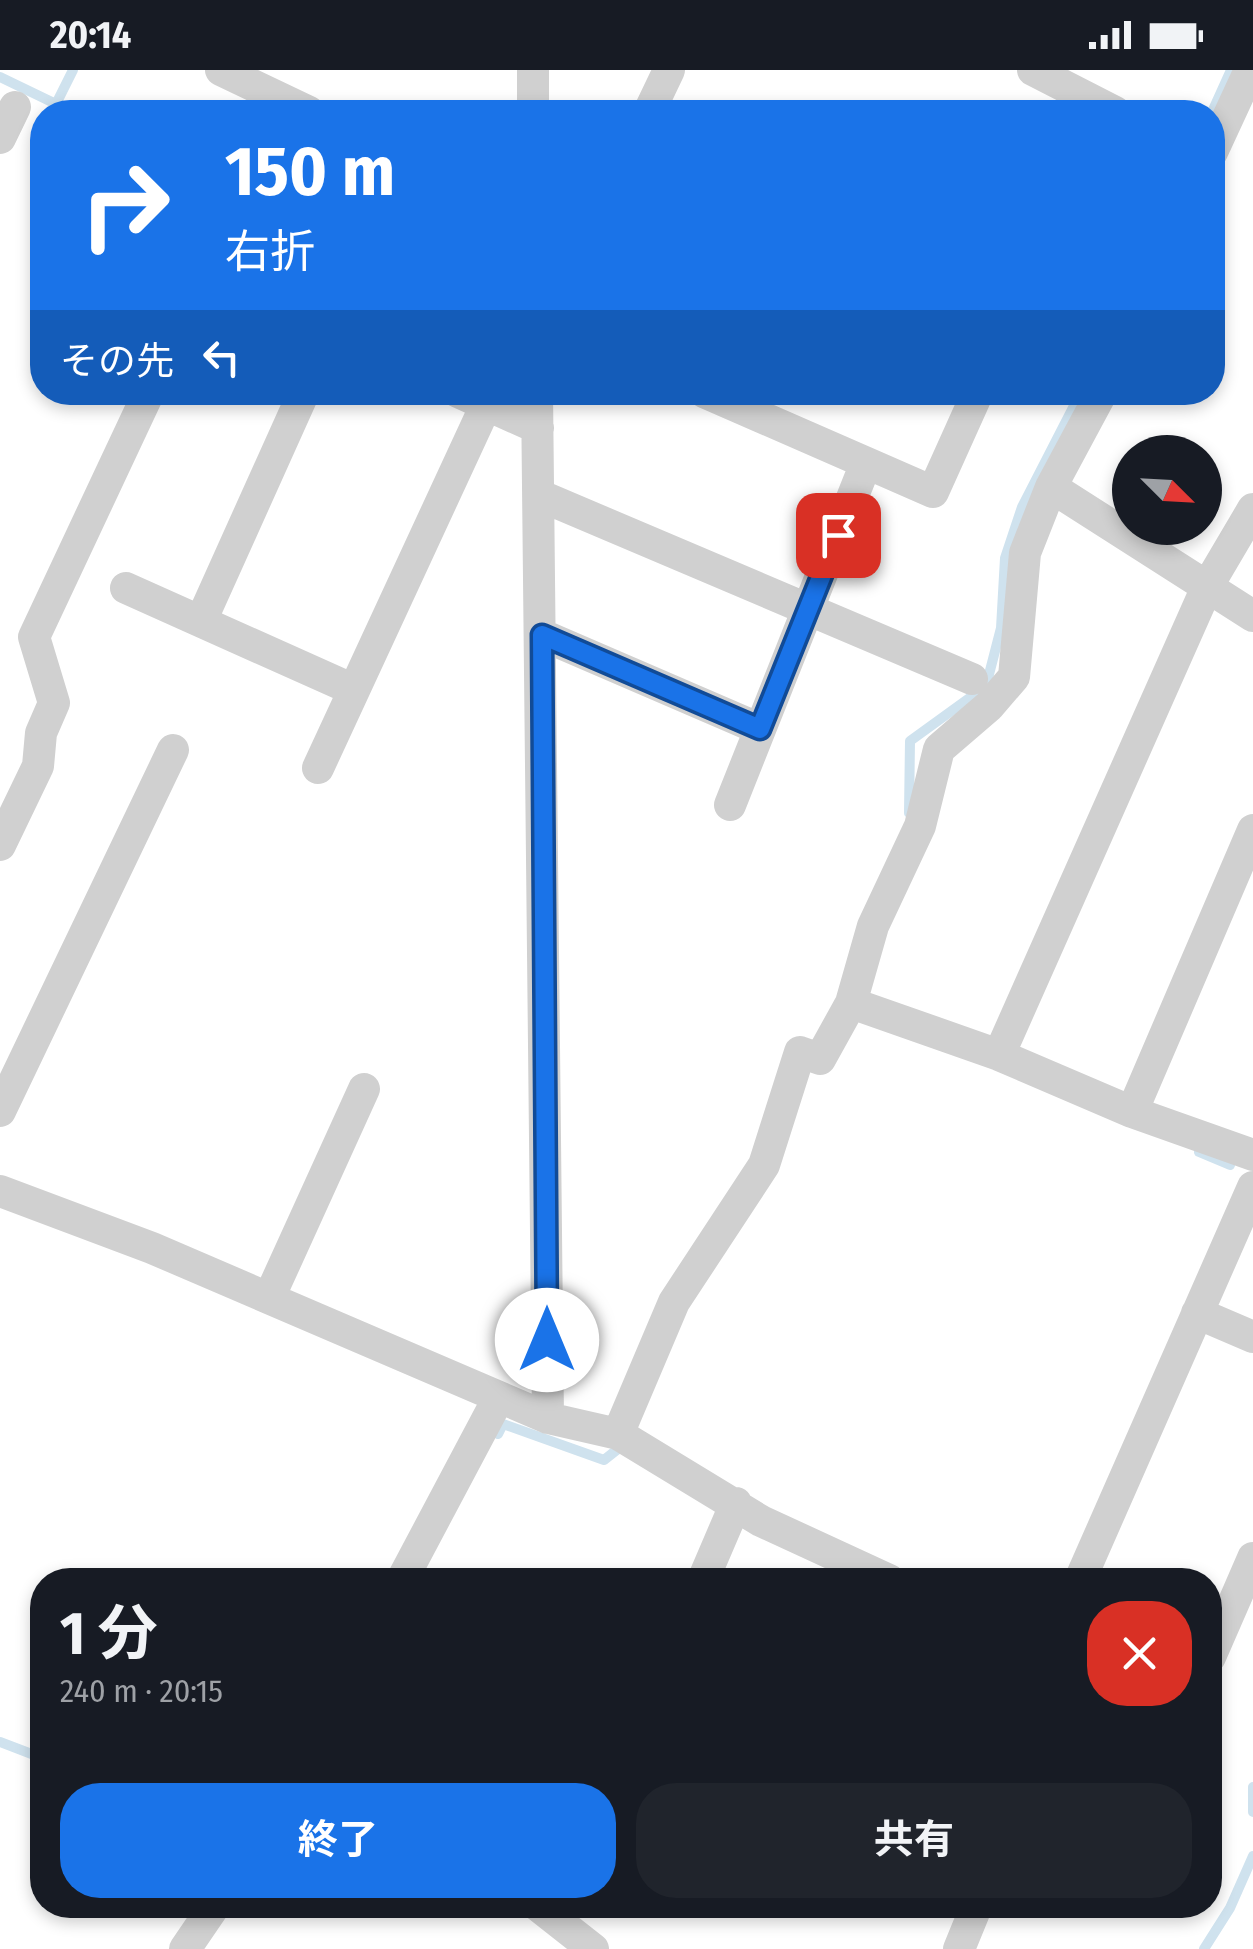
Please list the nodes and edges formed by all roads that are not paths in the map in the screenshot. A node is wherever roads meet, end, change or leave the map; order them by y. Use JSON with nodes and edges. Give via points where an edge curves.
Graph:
{"nodes":[{"id":1,"x":221,"y":70,"type":"edge"},
{"id":2,"x":533,"y":70,"type":"edge"},
{"id":3,"x":668,"y":70,"type":"edge"},
{"id":4,"x":1033,"y":70,"type":"edge"},
{"id":5,"x":1250,"y":70,"type":"edge"},
{"id":6,"x":284,"y":100,"type":"edge"},
{"id":7,"x":533,"y":100,"type":"edge"},
{"id":8,"x":654,"y":100,"type":"edge"},
{"id":9,"x":1092,"y":100,"type":"edge"},
{"id":10,"x":14,"y":107,"type":"dead end"},
{"id":11,"x":1225,"y":124,"type":"edge"},
{"id":12,"x":0,"y":138,"type":"edge"},
{"id":13,"x":143,"y":405,"type":"edge"},
{"id":14,"x":298,"y":405,"type":"edge"},
{"id":15,"x":470,"y":405,"type":"edge"},
{"id":16,"x":486,"y":405,"type":"edge"},
{"id":17,"x":538,"y":405,"type":"edge"},
{"id":18,"x":734,"y":405,"type":"edge"},
{"id":19,"x":972,"y":405,"type":"edge"},
{"id":20,"x":1095,"y":405,"type":"edge"},
{"id":21,"x":538,"y":428,"type":"junction"},
{"id":22,"x":866,"y":463,"type":"junction"},
{"id":23,"x":1050,"y":487,"type":"junction"},
{"id":24,"x":541,"y":496,"type":"junction"},
{"id":25,"x":1253,"y":510,"type":"edge"},
{"id":26,"x":1207,"y":586,"type":"junction"},
{"id":27,"x":126,"y":588,"type":"dead end"},
{"id":28,"x":810,"y":607,"type":"junction"},
{"id":29,"x":1253,"y":616,"type":"edge"},
{"id":30,"x":201,"y":622,"type":"junction"},
{"id":31,"x":542,"y":635,"type":"junction"},
{"id":32,"x":972,"y":679,"type":"dead end"},
{"id":33,"x":354,"y":690,"type":"junction"},
{"id":34,"x":760,"y":729,"type":"junction"},
{"id":35,"x":174,"y":750,"type":"dead end"},
{"id":36,"x":318,"y":768,"type":"dead end"},
{"id":37,"x":730,"y":805,"type":"dead end"},
{"id":38,"x":1253,"y":830,"type":"edge"},
{"id":39,"x":0,"y":845,"type":"edge"},
{"id":40,"x":847,"y":1011,"type":"junction"},
{"id":41,"x":998,"y":1055,"type":"junction"},
{"id":42,"x":364,"y":1089,"type":"dead end"},
{"id":43,"x":0,"y":1111,"type":"edge"},
{"id":44,"x":1132,"y":1112,"type":"junction"},
{"id":45,"x":1253,"y":1155,"type":"edge"},
{"id":46,"x":1253,"y":1186,"type":"edge"},
{"id":47,"x":0,"y":1191,"type":"edge"},
{"id":48,"x":268,"y":1298,"type":"junction"},
{"id":49,"x":1198,"y":1314,"type":"junction"},
{"id":50,"x":1253,"y":1337,"type":"edge"},
{"id":51,"x":499,"y":1397,"type":"junction"},
{"id":52,"x":548,"y":1418,"type":"junction"},
{"id":53,"x":624,"y":1438,"type":"junction"},
{"id":54,"x":736,"y":1503,"type":"junction"},
{"id":55,"x":1253,"y":1558,"type":"edge"},
{"id":56,"x":408,"y":1568,"type":"edge"},
{"id":57,"x":708,"y":1568,"type":"edge"},
{"id":58,"x":864,"y":1568,"type":"edge"},
{"id":59,"x":1085,"y":1568,"type":"edge"},
{"id":60,"x":1222,"y":1629,"type":"edge"},
{"id":61,"x":206,"y":1918,"type":"edge"},
{"id":62,"x":571,"y":1918,"type":"edge"},
{"id":63,"x":972,"y":1918,"type":"edge"},
{"id":64,"x":186,"y":1949,"type":"edge"},
{"id":65,"x":592,"y":1949,"type":"edge"},
{"id":66,"x":959,"y":1949,"type":"edge"}],
"edges":[{"from":1,"to":6,"type":"street"},
{"from":2,"to":7,"type":"street"},
{"from":3,"to":8,"type":"street"},
{"from":4,"to":9,"type":"street"},
{"from":5,"to":11,"type":"street"},
{"from":10,"to":12,"type":"street"},
{"from":13,"to":39,"type":"street","via":[[34,637],[54,702],[41,733],[38,766]]},
{"from":14,"to":30,"type":"street"},
{"from":15,"to":33,"type":"street"},
{"from":16,"to":21,"type":"street"},
{"from":17,"to":21,"type":"street"},
{"from":18,"to":22,"type":"street"},
{"from":19,"to":22,"type":"street","via":[[933,492]]},
{"from":20,"to":23,"type":"street"},
{"from":21,"to":24,"type":"street"},
{"from":22,"to":28,"type":"street"},
{"from":23,"to":26,"type":"street"},
{"from":23,"to":40,"type":"street","via":[[1025,553],[1014,677],[939,748],[920,826],[873,926]]},
{"from":24,"to":28,"type":"street"},
{"from":24,"to":31,"type":"street"},
{"from":25,"to":26,"type":"street"},
{"from":26,"to":29,"type":"street"},
{"from":26,"to":41,"type":"street"},
{"from":27,"to":30,"type":"street"},
{"from":28,"to":32,"type":"street"},
{"from":28,"to":34,"type":"street"},
{"from":30,"to":33,"type":"street"},
{"from":31,"to":34,"type":"street"},
{"from":31,"to":52,"type":"street"},
{"from":33,"to":36,"type":"street"},
{"from":34,"to":37,"type":"street"},
{"from":35,"to":43,"type":"street"},
{"from":38,"to":44,"type":"street"},
{"from":40,"to":41,"type":"street"},
{"from":40,"to":53,"type":"street","via":[[820,1059],[800,1052],[764,1165],[674,1302]]},
{"from":41,"to":44,"type":"street"},
{"from":42,"to":48,"type":"street"},
{"from":44,"to":45,"type":"street"},
{"from":46,"to":49,"type":"street"},
{"from":47,"to":48,"type":"street"},
{"from":48,"to":51,"type":"street"},
{"from":49,"to":50,"type":"street"},
{"from":49,"to":59,"type":"street"},
{"from":51,"to":52,"type":"street"},
{"from":51,"to":56,"type":"street"},
{"from":52,"to":53,"type":"street"},
{"from":53,"to":54,"type":"street"},
{"from":54,"to":57,"type":"street"},
{"from":54,"to":58,"type":"street"},
{"from":55,"to":60,"type":"street"},
{"from":61,"to":64,"type":"street"},
{"from":62,"to":65,"type":"street"},
{"from":63,"to":66,"type":"street"}]}
